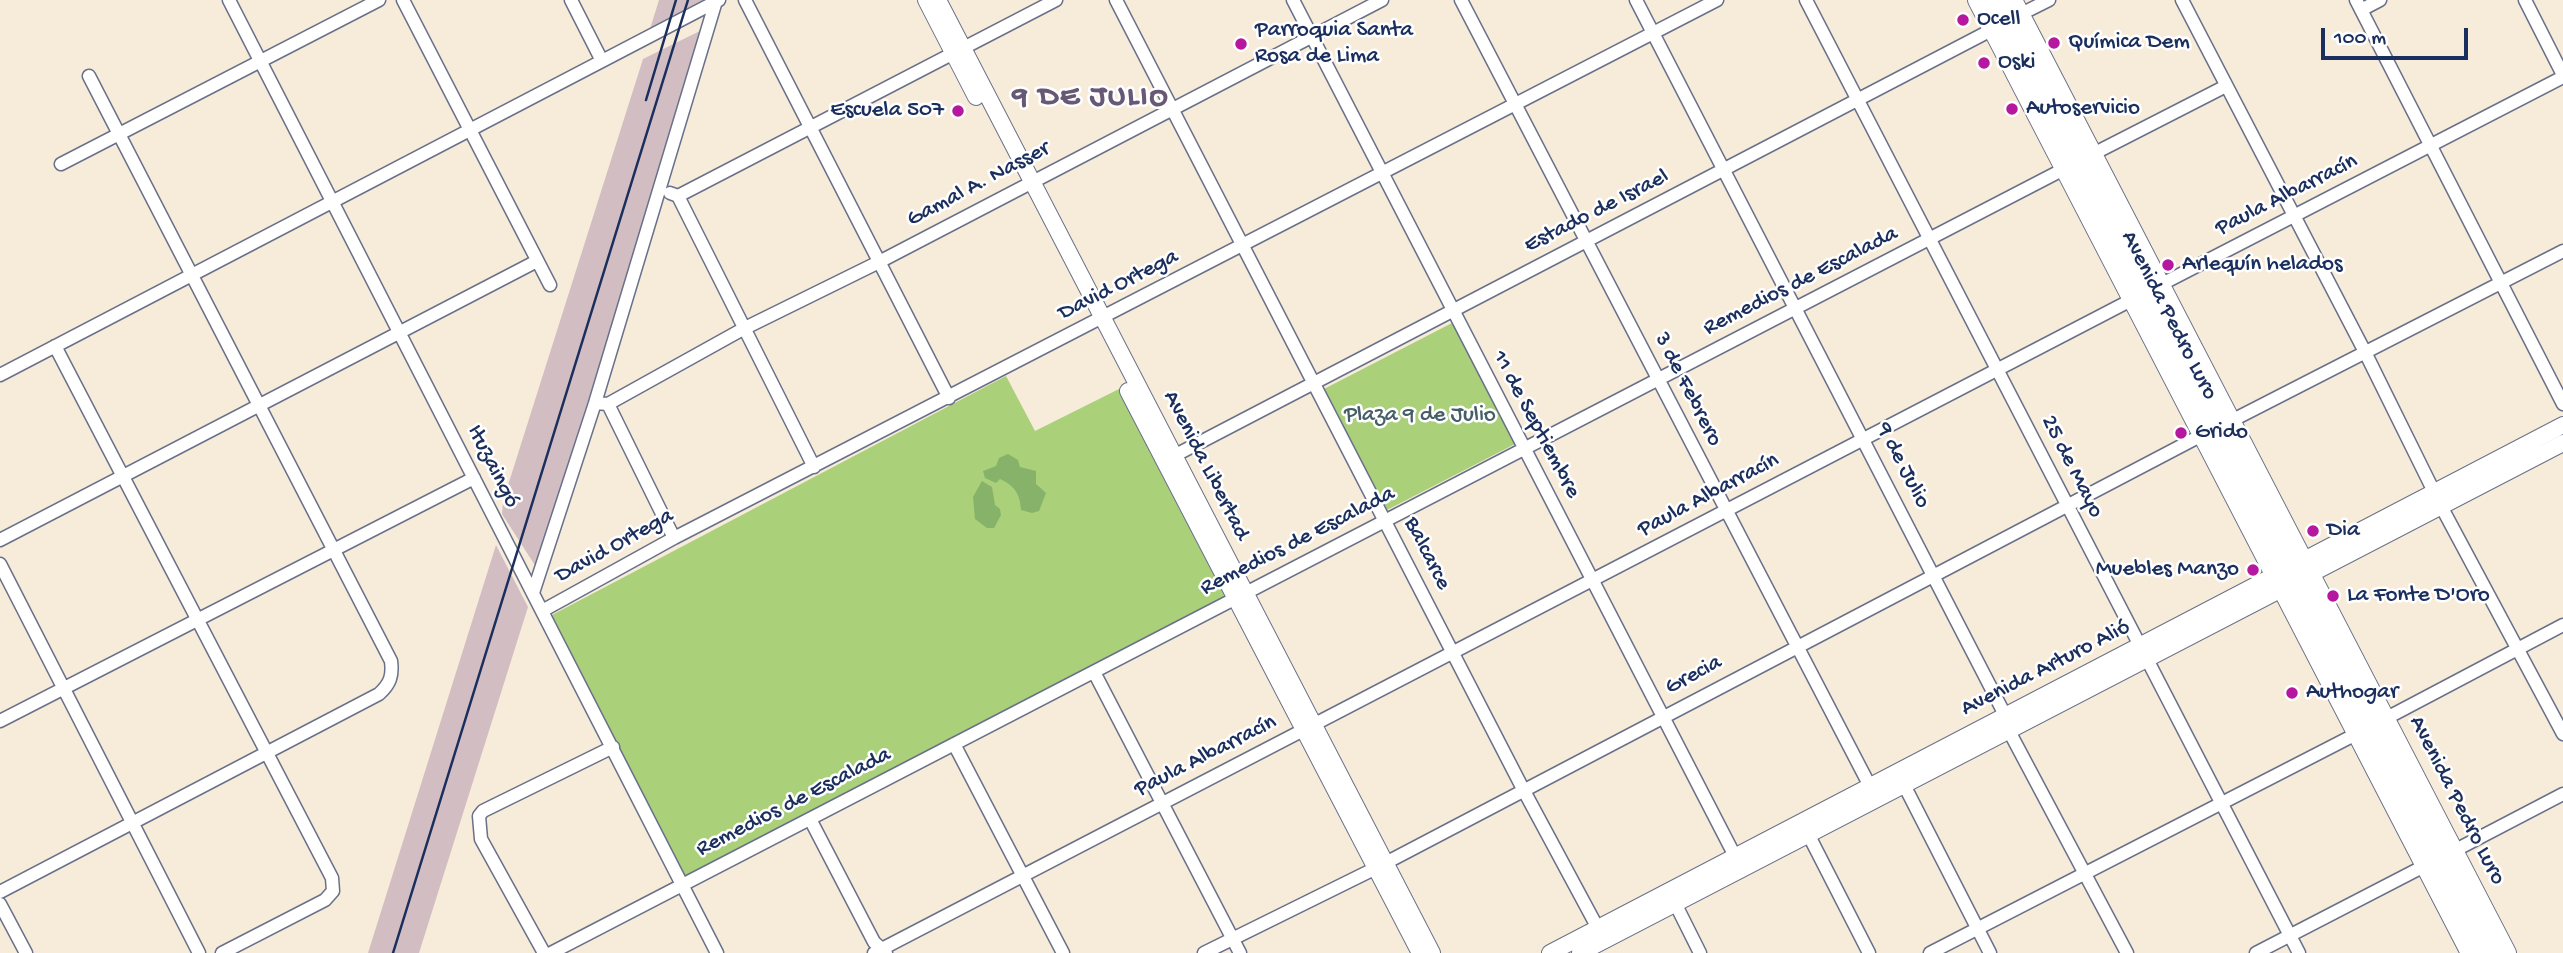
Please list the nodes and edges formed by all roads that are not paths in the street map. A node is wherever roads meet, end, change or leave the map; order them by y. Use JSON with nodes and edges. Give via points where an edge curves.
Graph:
{"nodes":[{"id":1,"x":229,"y":0,"type":"edge"},
{"id":2,"x":379,"y":0,"type":"edge"},
{"id":3,"x":403,"y":0,"type":"edge"},
{"id":4,"x":571,"y":0,"type":"edge"},
{"id":5,"x":745,"y":0,"type":"edge"},
{"id":6,"x":926,"y":0,"type":"edge"},
{"id":7,"x":938,"y":0,"type":"edge"},
{"id":8,"x":1056,"y":0,"type":"edge"},
{"id":9,"x":1116,"y":0,"type":"edge"},
{"id":10,"x":1293,"y":0,"type":"edge"},
{"id":11,"x":1382,"y":0,"type":"edge"},
{"id":12,"x":1461,"y":0,"type":"edge"},
{"id":13,"x":1636,"y":0,"type":"edge"},
{"id":14,"x":1717,"y":0,"type":"edge"},
{"id":15,"x":1806,"y":0,"type":"edge"},
{"id":16,"x":1977,"y":0,"type":"edge"},
{"id":17,"x":1994,"y":0,"type":"edge"},
{"id":18,"x":2049,"y":0,"type":"edge"},
{"id":19,"x":2182,"y":0,"type":"edge"},
{"id":20,"x":2380,"y":0,"type":"edge"},
{"id":21,"x":2525,"y":0,"type":"edge"},
{"id":22,"x":718,"y":1,"type":"edge"},
{"id":23,"x":2359,"y":5,"type":"edge"},
{"id":24,"x":2008,"y":16,"type":"edge"},
{"id":25,"x":1653,"y":33,"type":"junction"},
{"id":26,"x":1312,"y":36,"type":"junction"},
{"id":27,"x":958,"y":51,"type":"junction"},
{"id":28,"x":261,"y":61,"type":"junction"},
{"id":29,"x":602,"y":61,"type":"junction"},
{"id":30,"x":89,"y":76,"type":"dead end"},
{"id":31,"x":2563,"y":76,"type":"edge"},
{"id":32,"x":2226,"y":86,"type":"junction"},
{"id":33,"x":1857,"y":99,"type":"junction"},
{"id":34,"x":1515,"y":104,"type":"junction"},
{"id":35,"x":1172,"y":108,"type":"junction"},
{"id":36,"x":811,"y":125,"type":"junction"},
{"id":37,"x":470,"y":130,"type":"junction"},
{"id":38,"x":121,"y":133,"type":"junction"},
{"id":39,"x":2431,"y":145,"type":"junction"},
{"id":40,"x":2093,"y":154,"type":"junction"},
{"id":41,"x":61,"y":164,"type":"dead end"},
{"id":42,"x":2064,"y":169,"type":"junction"},
{"id":43,"x":1724,"y":170,"type":"junction"},
{"id":44,"x":1381,"y":174,"type":"junction"},
{"id":45,"x":1027,"y":183,"type":"junction"},
{"id":46,"x":660,"y":189,"type":"junction"},
{"id":47,"x":678,"y":197,"type":"junction"},
{"id":48,"x":332,"y":201,"type":"junction"},
{"id":49,"x":2295,"y":216,"type":"junction"},
{"id":50,"x":1930,"y":239,"type":"junction"},
{"id":51,"x":1587,"y":242,"type":"junction"},
{"id":52,"x":1243,"y":246,"type":"junction"},
{"id":53,"x":2563,"y":251,"type":"edge"},
{"id":54,"x":537,"y":261,"type":"junction"},
{"id":55,"x":879,"y":262,"type":"junction"},
{"id":56,"x":193,"y":274,"type":"junction"},
{"id":57,"x":2502,"y":282,"type":"junction"},
{"id":58,"x":550,"y":285,"type":"dead end"},
{"id":59,"x":2146,"y":292,"type":"junction"},
{"id":60,"x":1796,"y":308,"type":"junction"},
{"id":61,"x":1452,"y":312,"type":"junction"},
{"id":62,"x":1098,"y":321,"type":"junction"},
{"id":63,"x":743,"y":329,"type":"junction"},
{"id":64,"x":399,"y":332,"type":"junction"},
{"id":65,"x":55,"y":346,"type":"junction"},
{"id":66,"x":2365,"y":352,"type":"junction"},
{"id":67,"x":1997,"y":370,"type":"junction"},
{"id":68,"x":0,"y":374,"type":"edge"},
{"id":69,"x":1658,"y":380,"type":"junction"},
{"id":70,"x":1314,"y":383,"type":"junction"},
{"id":71,"x":949,"y":398,"type":"junction"},
{"id":72,"x":260,"y":404,"type":"junction"},
{"id":73,"x":602,"y":404,"type":"junction"},
{"id":74,"x":2563,"y":404,"type":"edge"},
{"id":75,"x":2231,"y":421,"type":"junction"},
{"id":76,"x":2563,"y":425,"type":"edge"},
{"id":77,"x":2202,"y":435,"type":"junction"},
{"id":78,"x":1864,"y":439,"type":"junction"},
{"id":79,"x":2563,"y":443,"type":"edge"},
{"id":80,"x":1525,"y":449,"type":"junction"},
{"id":81,"x":1170,"y":458,"type":"junction"},
{"id":82,"x":814,"y":467,"type":"junction"},
{"id":83,"x":123,"y":475,"type":"junction"},
{"id":84,"x":474,"y":478,"type":"junction"},
{"id":85,"x":2438,"y":500,"type":"junction"},
{"id":86,"x":2067,"y":504,"type":"junction"},
{"id":87,"x":1726,"y":511,"type":"junction"},
{"id":88,"x":1385,"y":521,"type":"junction"},
{"id":89,"x":674,"y":538,"type":"junction"},
{"id":90,"x":0,"y":540,"type":"edge"},
{"id":91,"x":334,"y":550,"type":"junction"},
{"id":92,"x":0,"y":564,"type":"edge"},
{"id":93,"x":1934,"y":573,"type":"junction"},
{"id":94,"x":2293,"y":575,"type":"junction"},
{"id":95,"x":1593,"y":580,"type":"junction"},
{"id":96,"x":533,"y":593,"type":"junction"},
{"id":97,"x":1241,"y":596,"type":"junction"},
{"id":98,"x":542,"y":611,"type":"junction"},
{"id":99,"x":197,"y":620,"type":"junction"},
{"id":100,"x":2563,"y":625,"type":"edge"},
{"id":101,"x":1796,"y":646,"type":"junction"},
{"id":102,"x":2518,"y":648,"type":"junction"},
{"id":103,"x":2143,"y":652,"type":"junction"},
{"id":104,"x":1452,"y":653,"type":"junction"},
{"id":105,"x":1094,"y":672,"type":"junction"},
{"id":106,"x":64,"y":688,"type":"junction"},
{"id":107,"x":2005,"y":715,"type":"junction"},
{"id":108,"x":1663,"y":716,"type":"junction"},
{"id":109,"x":0,"y":722,"type":"edge"},
{"id":110,"x":2371,"y":726,"type":"junction"},
{"id":111,"x":1309,"y":728,"type":"junction"},
{"id":112,"x":2010,"y":731,"type":"junction"},
{"id":113,"x":2563,"y":734,"type":"edge"},
{"id":114,"x":954,"y":744,"type":"junction"},
{"id":115,"x":613,"y":747,"type":"junction"},
{"id":116,"x":266,"y":755,"type":"junction"},
{"id":117,"x":1901,"y":779,"type":"junction"},
{"id":118,"x":1523,"y":789,"type":"junction"},
{"id":119,"x":1873,"y":793,"type":"junction"},
{"id":120,"x":2563,"y":794,"type":"edge"},
{"id":121,"x":1162,"y":803,"type":"junction"},
{"id":122,"x":2222,"y":803,"type":"junction"},
{"id":123,"x":810,"y":819,"type":"junction"},
{"id":124,"x":131,"y":823,"type":"junction"},
{"id":125,"x":1806,"y":828,"type":"junction"},
{"id":126,"x":2439,"y":858,"type":"junction"},
{"id":127,"x":1739,"y":863,"type":"junction"},
{"id":128,"x":1381,"y":866,"type":"junction"},
{"id":129,"x":2086,"y":874,"type":"junction"},
{"id":130,"x":1022,"y":877,"type":"junction"},
{"id":131,"x":682,"y":885,"type":"junction"},
{"id":132,"x":0,"y":892,"type":"edge"},
{"id":133,"x":1672,"y":898,"type":"junction"},
{"id":134,"x":0,"y":904,"type":"edge"},
{"id":135,"x":1977,"y":929,"type":"junction"},
{"id":136,"x":1601,"y":934,"type":"junction"},
{"id":137,"x":2290,"y":935,"type":"junction"},
{"id":138,"x":1232,"y":938,"type":"junction"},
{"id":139,"x":1575,"y":950,"type":"edge"},
{"id":140,"x":880,"y":952,"type":"edge"},
{"id":141,"x":26,"y":953,"type":"edge"},
{"id":142,"x":198,"y":953,"type":"edge"},
{"id":143,"x":222,"y":953,"type":"edge"},
{"id":144,"x":544,"y":953,"type":"edge"},
{"id":145,"x":551,"y":953,"type":"edge"},
{"id":146,"x":716,"y":953,"type":"edge"},
{"id":147,"x":1063,"y":953,"type":"edge"},
{"id":148,"x":1204,"y":953,"type":"edge"},
{"id":149,"x":1240,"y":953,"type":"edge"},
{"id":150,"x":1420,"y":953,"type":"edge"},
{"id":151,"x":1432,"y":953,"type":"edge"},
{"id":152,"x":1550,"y":953,"type":"edge"},
{"id":153,"x":1700,"y":953,"type":"edge"},
{"id":154,"x":1869,"y":953,"type":"edge"},
{"id":155,"x":1930,"y":953,"type":"edge"},
{"id":156,"x":1990,"y":953,"type":"edge"},
{"id":157,"x":2127,"y":953,"type":"edge"},
{"id":158,"x":2256,"y":953,"type":"edge"},
{"id":159,"x":2300,"y":953,"type":"edge"},
{"id":160,"x":2470,"y":953,"type":"edge"},
{"id":161,"x":2488,"y":953,"type":"edge"},
{"id":162,"x":2507,"y":953,"type":"edge"}],
"edges":[{"from":1,"to":28,"type":"street","name":"Ituzaingó"},
{"from":2,"to":28,"type":"street"},
{"from":3,"to":37,"type":"street"},
{"from":4,"to":29,"type":"street"},
{"from":5,"to":36,"type":"street"},
{"from":6,"to":27,"type":"main road","name":"Avenida Libertad"},
{"from":7,"to":27,"type":"main road","name":"Avenida Libertad"},
{"from":8,"to":27,"type":"street"},
{"from":9,"to":35,"type":"street","name":"Balcarce"},
{"from":10,"to":26,"type":"street","name":"11 de Septiembre"},
{"from":11,"to":26,"type":"street","name":"Gamal A. Nasser"},
{"from":12,"to":34,"type":"street","name":"3 de Febrero"},
{"from":13,"to":25,"type":"street","name":"9 de Julio"},
{"from":14,"to":25,"type":"street","name":"David Ortega"},
{"from":15,"to":33,"type":"street","name":"25 de Mayo"},
{"from":16,"to":24,"type":"highway","name":"Avenida Pedro Luro"},
{"from":17,"to":24,"type":"highway","name":"Avenida Pedro Luro"},
{"from":18,"to":24,"type":"street","name":"Estado de Israel"},
{"from":19,"to":32,"type":"street"},
{"from":20,"to":23,"type":"street"},
{"from":21,"to":31,"type":"street"},
{"from":22,"to":29,"type":"street"},
{"from":22,"to":46,"type":"street"},
{"from":23,"to":39,"type":"street"},
{"from":24,"to":33,"type":"street","name":"Estado de Israel"},
{"from":24,"to":40,"type":"highway","name":"Avenida Pedro Luro"},
{"from":24,"to":42,"type":"highway","name":"Avenida Pedro Luro"},
{"from":24,"to":59,"type":"highway","name":"Avenida Pedro Luro"},
{"from":25,"to":34,"type":"street","name":"David Ortega"},
{"from":25,"to":43,"type":"street","name":"9 de Julio"},
{"from":26,"to":35,"type":"street","name":"Gamal A. Nasser"},
{"from":26,"to":44,"type":"street","name":"11 de Septiembre"},
{"from":27,"to":36,"type":"street"},
{"from":27,"to":45,"type":"main road","name":"Avenida Libertad"},
{"from":28,"to":38,"type":"street"},
{"from":28,"to":48,"type":"street","name":"Ituzaingó"},
{"from":29,"to":37,"type":"street"},
{"from":30,"to":38,"type":"street"},
{"from":31,"to":39,"type":"street","name":"Paula Albarracín"},
{"from":32,"to":40,"type":"street"},
{"from":32,"to":49,"type":"street"},
{"from":33,"to":43,"type":"street","name":"Estado de Israel"},
{"from":33,"to":50,"type":"street","name":"25 de Mayo"},
{"from":34,"to":44,"type":"street","name":"David Ortega"},
{"from":34,"to":51,"type":"street","name":"3 de Febrero"},
{"from":35,"to":45,"type":"street","name":"Gamal A. Nasser"},
{"from":35,"to":52,"type":"street","name":"Balcarce"},
{"from":36,"to":47,"type":"street"},
{"from":36,"to":55,"type":"street"},
{"from":37,"to":48,"type":"street"},
{"from":37,"to":54,"type":"street"},
{"from":38,"to":41,"type":"street"},
{"from":38,"to":56,"type":"street"},
{"from":39,"to":49,"type":"street","name":"Paula Albarracín"},
{"from":39,"to":57,"type":"street"},
{"from":40,"to":59,"type":"highway","name":"Avenida Pedro Luro"},
{"from":42,"to":50,"type":"street","name":"Remedios de Escalada"},
{"from":42,"to":59,"type":"highway","name":"Avenida Pedro Luro"},
{"from":43,"to":51,"type":"street","name":"Estado de Israel"},
{"from":43,"to":60,"type":"street","name":"9 de Julio"},
{"from":44,"to":52,"type":"street","name":"David Ortega"},
{"from":44,"to":61,"type":"street","name":"11 de Septiembre"},
{"from":45,"to":55,"type":"street","name":"Gamal A. Nasser"},
{"from":45,"to":62,"type":"main road","name":"Avenida Libertad"},
{"from":46,"to":47,"type":"street"},
{"from":46,"to":73,"type":"street"},
{"from":47,"to":63,"type":"street"},
{"from":48,"to":56,"type":"street"},
{"from":48,"to":64,"type":"street","name":"Ituzaingó"},
{"from":49,"to":59,"type":"street","name":"Paula Albarracín"},
{"from":49,"to":66,"type":"street"},
{"from":50,"to":60,"type":"street","name":"Remedios de Escalada"},
{"from":50,"to":67,"type":"street","name":"25 de Mayo"},
{"from":51,"to":61,"type":"street","name":"Estado de Israel"},
{"from":51,"to":69,"type":"street","name":"3 de Febrero"},
{"from":52,"to":62,"type":"street","name":"David Ortega"},
{"from":52,"to":70,"type":"street","name":"Balcarce"},
{"from":53,"to":57,"type":"street"},
{"from":54,"to":58,"type":"street"},
{"from":54,"to":64,"type":"street"},
{"from":55,"to":63,"type":"street","name":"Gamal A. Nasser"},
{"from":55,"to":71,"type":"street"},
{"from":56,"to":65,"type":"street"},
{"from":56,"to":72,"type":"street"},
{"from":57,"to":66,"type":"street"},
{"from":57,"to":74,"type":"street"},
{"from":59,"to":67,"type":"street","name":"Paula Albarracín"},
{"from":59,"to":75,"type":"highway","name":"Avenida Pedro Luro"},
{"from":59,"to":77,"type":"highway","name":"Avenida Pedro Luro"},
{"from":59,"to":94,"type":"highway","name":"Avenida Pedro Luro"},
{"from":60,"to":69,"type":"street","name":"Remedios de Escalada"},
{"from":60,"to":78,"type":"street","name":"9 de Julio"},
{"from":61,"to":70,"type":"street","name":"Estado de Israel"},
{"from":61,"to":80,"type":"street","name":"11 de Septiembre"},
{"from":62,"to":71,"type":"street","name":"David Ortega"},
{"from":62,"to":81,"type":"main road","name":"Avenida Libertad"},
{"from":63,"to":73,"type":"street","name":"Gamal A. Nasser"},
{"from":63,"to":82,"type":"street"},
{"from":64,"to":72,"type":"street"},
{"from":64,"to":84,"type":"street","name":"Ituzaingó"},
{"from":65,"to":68,"type":"street"},
{"from":65,"to":83,"type":"street"},
{"from":66,"to":75,"type":"street"},
{"from":66,"to":85,"type":"street"},
{"from":67,"to":78,"type":"street","name":"Paula Albarracín"},
{"from":67,"to":86,"type":"street","name":"25 de Mayo"},
{"from":69,"to":80,"type":"street","name":"Remedios de Escalada"},
{"from":69,"to":87,"type":"street","name":"3 de Febrero"},
{"from":70,"to":81,"type":"street","name":"Estado de Israel"},
{"from":70,"to":88,"type":"street","name":"Balcarce"},
{"from":71,"to":82,"type":"street","name":"David Ortega"},
{"from":72,"to":83,"type":"street"},
{"from":72,"to":91,"type":"street"},
{"from":73,"to":89,"type":"street"},
{"from":73,"to":96,"type":"street"},
{"from":75,"to":94,"type":"highway","name":"Avenida Pedro Luro"},
{"from":76,"to":85,"type":"main road","name":"Avenida Arturo Alió"},
{"from":77,"to":86,"type":"street","name":"Grecia"},
{"from":77,"to":94,"type":"highway","name":"Avenida Pedro Luro"},
{"from":78,"to":87,"type":"street","name":"Paula Albarracín"},
{"from":78,"to":93,"type":"street","name":"9 de Julio"},
{"from":79,"to":85,"type":"main road","name":"Avenida Arturo Alió"},
{"from":80,"to":88,"type":"street","name":"Remedios de Escalada"},
{"from":80,"to":95,"type":"street","name":"11 de Septiembre"},
{"from":81,"to":97,"type":"main road","name":"Avenida Libertad"},
{"from":82,"to":89,"type":"street","name":"David Ortega"},
{"from":83,"to":90,"type":"street"},
{"from":83,"to":99,"type":"street"},
{"from":84,"to":91,"type":"street"},
{"from":84,"to":96,"type":"street","name":"Ituzaingó"},
{"from":85,"to":94,"type":"main road","name":"Avenida Arturo Alió"},
{"from":85,"to":102,"type":"street"},
{"from":86,"to":93,"type":"street","name":"Grecia"},
{"from":86,"to":103,"type":"street","name":"25 de Mayo"},
{"from":87,"to":95,"type":"street","name":"Paula Albarracín"},
{"from":87,"to":101,"type":"street","name":"3 de Febrero"},
{"from":88,"to":97,"type":"street","name":"Remedios de Escalada"},
{"from":88,"to":104,"type":"street","name":"Balcarce"},
{"from":89,"to":98,"type":"street","name":"David Ortega"},
{"from":91,"to":99,"type":"street"},
{"from":91,"to":116,"type":"street","via":[[391,661],[391,678],[379,694]]},
{"from":92,"to":106,"type":"street"},
{"from":93,"to":101,"type":"street","name":"Grecia"},
{"from":93,"to":107,"type":"street","name":"9 de Julio"},
{"from":94,"to":103,"type":"main road","name":"Avenida Arturo Alió"},
{"from":94,"to":110,"type":"highway","name":"Avenida Pedro Luro"},
{"from":94,"to":110,"type":"highway","name":"Avenida Pedro Luro"},
{"from":95,"to":104,"type":"street","name":"Paula Albarracín"},
{"from":95,"to":108,"type":"street","name":"11 de Septiembre"},
{"from":96,"to":98,"type":"street","name":"Ituzaingó"},
{"from":97,"to":105,"type":"street","name":"Remedios de Escalada"},
{"from":97,"to":111,"type":"main road","name":"Avenida Libertad"},
{"from":98,"to":115,"type":"street","name":"Ituzaingó"},
{"from":99,"to":106,"type":"street"},
{"from":99,"to":116,"type":"street"},
{"from":100,"to":102,"type":"street"},
{"from":101,"to":108,"type":"street","name":"Grecia"},
{"from":101,"to":119,"type":"street","name":"3 de Febrero"},
{"from":102,"to":110,"type":"street"},
{"from":102,"to":113,"type":"street"},
{"from":103,"to":107,"type":"main road","name":"Avenida Arturo Alió"},
{"from":103,"to":112,"type":"main road","name":"Avenida Arturo Alió"},
{"from":103,"to":122,"type":"street","name":"25 de Mayo"},
{"from":104,"to":111,"type":"street","name":"Paula Albarracín"},
{"from":104,"to":118,"type":"street","name":"Balcarce"},
{"from":105,"to":114,"type":"street","name":"Remedios de Escalada"},
{"from":105,"to":121,"type":"street"},
{"from":106,"to":109,"type":"street"},
{"from":106,"to":124,"type":"street"},
{"from":107,"to":112,"type":"street","name":"9 de Julio"},
{"from":107,"to":117,"type":"main road","name":"Avenida Arturo Alió"},
{"from":108,"to":118,"type":"street","name":"Grecia"},
{"from":108,"to":127,"type":"street","name":"11 de Septiembre"},
{"from":110,"to":122,"type":"street"},
{"from":110,"to":126,"type":"highway","name":"Avenida Pedro Luro"},
{"from":110,"to":126,"type":"highway","name":"Avenida Pedro Luro"},
{"from":111,"to":121,"type":"street","name":"Paula Albarracín"},
{"from":111,"to":128,"type":"main road","name":"Avenida Libertad"},
{"from":112,"to":117,"type":"main road","name":"Avenida Arturo Alió"},
{"from":112,"to":129,"type":"street","name":"9 de Julio"},
{"from":114,"to":123,"type":"street","name":"Remedios de Escalada"},
{"from":114,"to":130,"type":"street"},
{"from":115,"to":131,"type":"street","name":"Ituzaingó"},
{"from":115,"to":144,"type":"street","via":[[483,811],[478,823],[481,839]]},
{"from":116,"to":124,"type":"street"},
{"from":116,"to":143,"type":"street","via":[[332,878],[333,891],[325,900]]},
{"from":117,"to":119,"type":"main road","name":"Avenida Arturo Alió"},
{"from":117,"to":135,"type":"street"},
{"from":118,"to":128,"type":"street","name":"Grecia"},
{"from":118,"to":136,"type":"street","name":"Balcarce"},
{"from":119,"to":125,"type":"main road","name":"Avenida Arturo Alió"},
{"from":120,"to":126,"type":"street"},
{"from":121,"to":130,"type":"street","name":"Paula Albarracín"},
{"from":121,"to":138,"type":"street"},
{"from":122,"to":129,"type":"street"},
{"from":122,"to":137,"type":"street","name":"25 de Mayo"},
{"from":123,"to":131,"type":"street","name":"Remedios de Escalada"},
{"from":123,"to":140,"type":"street"},
{"from":124,"to":132,"type":"street"},
{"from":124,"to":142,"type":"street"},
{"from":125,"to":127,"type":"main road","name":"Avenida Arturo Alió"},
{"from":125,"to":154,"type":"street"},
{"from":126,"to":137,"type":"street"},
{"from":126,"to":160,"type":"highway","name":"Avenida Pedro Luro"},
{"from":126,"to":161,"type":"highway","name":"Avenida Pedro Luro"},
{"from":126,"to":162,"type":"highway","name":"Avenida Pedro Luro"},
{"from":127,"to":133,"type":"main road","name":"Avenida Arturo Alió"},
{"from":128,"to":138,"type":"street","name":"Grecia"},
{"from":128,"to":150,"type":"main road","name":"Avenida Libertad"},
{"from":128,"to":151,"type":"main road","name":"Avenida Libertad"},
{"from":129,"to":135,"type":"street"},
{"from":129,"to":157,"type":"street","name":"9 de Julio"},
{"from":130,"to":140,"type":"street","name":"Paula Albarracín"},
{"from":130,"to":147,"type":"street"},
{"from":131,"to":145,"type":"street","name":"Remedios de Escalada"},
{"from":131,"to":146,"type":"street","name":"Ituzaingó"},
{"from":133,"to":136,"type":"main road","name":"Avenida Arturo Alió"},
{"from":133,"to":153,"type":"street"},
{"from":134,"to":141,"type":"street"},
{"from":135,"to":155,"type":"street"},
{"from":135,"to":156,"type":"street"},
{"from":136,"to":139,"type":"main road","name":"Avenida Arturo Alió"},
{"from":137,"to":158,"type":"street"},
{"from":137,"to":159,"type":"street","name":"25 de Mayo"},
{"from":138,"to":148,"type":"street","name":"Grecia"},
{"from":138,"to":149,"type":"street"},
{"from":139,"to":152,"type":"main road","name":"Avenida Arturo Alió"}]}
